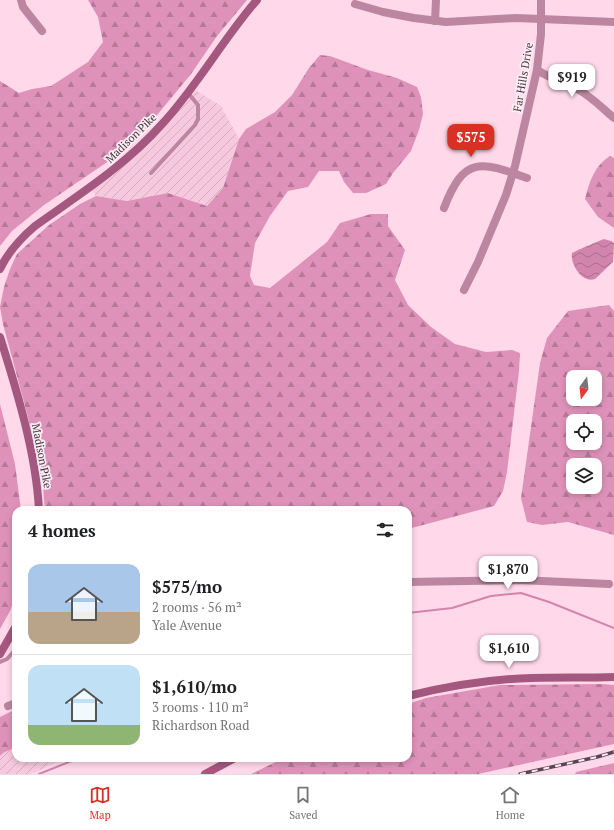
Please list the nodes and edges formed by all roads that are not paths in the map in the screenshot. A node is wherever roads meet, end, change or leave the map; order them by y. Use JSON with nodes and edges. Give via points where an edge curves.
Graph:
{"nodes":[{"id":1,"x":21,"y":0,"type":"edge"},
{"id":2,"x":257,"y":0,"type":"edge"},
{"id":3,"x":436,"y":0,"type":"edge"},
{"id":4,"x":541,"y":0,"type":"edge"},
{"id":5,"x":355,"y":4,"type":"dead end"},
{"id":6,"x":542,"y":18,"type":"junction"},
{"id":7,"x":434,"y":21,"type":"junction"},
{"id":8,"x":614,"y":22,"type":"edge"},
{"id":9,"x":42,"y":31,"type":"dead end"},
{"id":10,"x":537,"y":70,"type":"junction"},
{"id":11,"x":188,"y":93,"type":"junction"},
{"id":12,"x":614,"y":118,"type":"edge"},
{"id":13,"x":151,"y":173,"type":"dead end"},
{"id":14,"x":513,"y":173,"type":"junction"},
{"id":15,"x":527,"y":178,"type":"dead end"},
{"id":16,"x":444,"y":208,"type":"dead end"},
{"id":17,"x":0,"y":269,"type":"edge"},
{"id":18,"x":464,"y":290,"type":"dead end"},
{"id":19,"x":0,"y":337,"type":"edge"},
{"id":20,"x":39,"y":506,"type":"edge"},
{"id":21,"x":412,"y":582,"type":"edge"},
{"id":22,"x":608,"y":584,"type":"dead end"},
{"id":23,"x":12,"y":633,"type":"edge"},
{"id":24,"x":12,"y":653,"type":"edge"},
{"id":25,"x":0,"y":654,"type":"edge"},
{"id":26,"x":0,"y":662,"type":"edge"},
{"id":27,"x":614,"y":677,"type":"edge"},
{"id":28,"x":412,"y":695,"type":"edge"},
{"id":29,"x":222,"y":762,"type":"edge"},
{"id":30,"x":205,"y":774,"type":"edge"}],
"edges":[{"from":1,"to":9,"type":"street","via":[[23,7]]},
{"from":2,"to":11,"type":"street","name":"Madison Pike"},
{"from":3,"to":7,"type":"street"},
{"from":4,"to":6,"type":"street","name":"Far Hills Drive"},
{"from":5,"to":7,"type":"street"},
{"from":6,"to":7,"type":"street"},
{"from":6,"to":8,"type":"street"},
{"from":6,"to":10,"type":"street","name":"Far Hills Drive"},
{"from":10,"to":12,"type":"street","via":[[587,95]]},
{"from":10,"to":14,"type":"street","name":"Far Hills Drive"},
{"from":11,"to":13,"type":"lane","via":[[198,104],[198,119]]},
{"from":11,"to":17,"type":"street","name":"Madison Pike","via":[[163,124],[137,150],[24,235]]},
{"from":14,"to":15,"type":"street"},
{"from":14,"to":16,"type":"street","via":[[484,166],[468,170],[455,183]]},
{"from":14,"to":18,"type":"street","name":"Far Hills Drive","via":[[478,262]]},
{"from":19,"to":20,"type":"street","name":"Madison Pike","via":[[22,412]]},
{"from":21,"to":22,"type":"street","via":[[512,580]]},
{"from":23,"to":25,"type":"street"},
{"from":24,"to":26,"type":"lane"},
{"from":27,"to":28,"type":"street","via":[[503,680],[450,686]]},
{"from":29,"to":30,"type":"street"}]}
